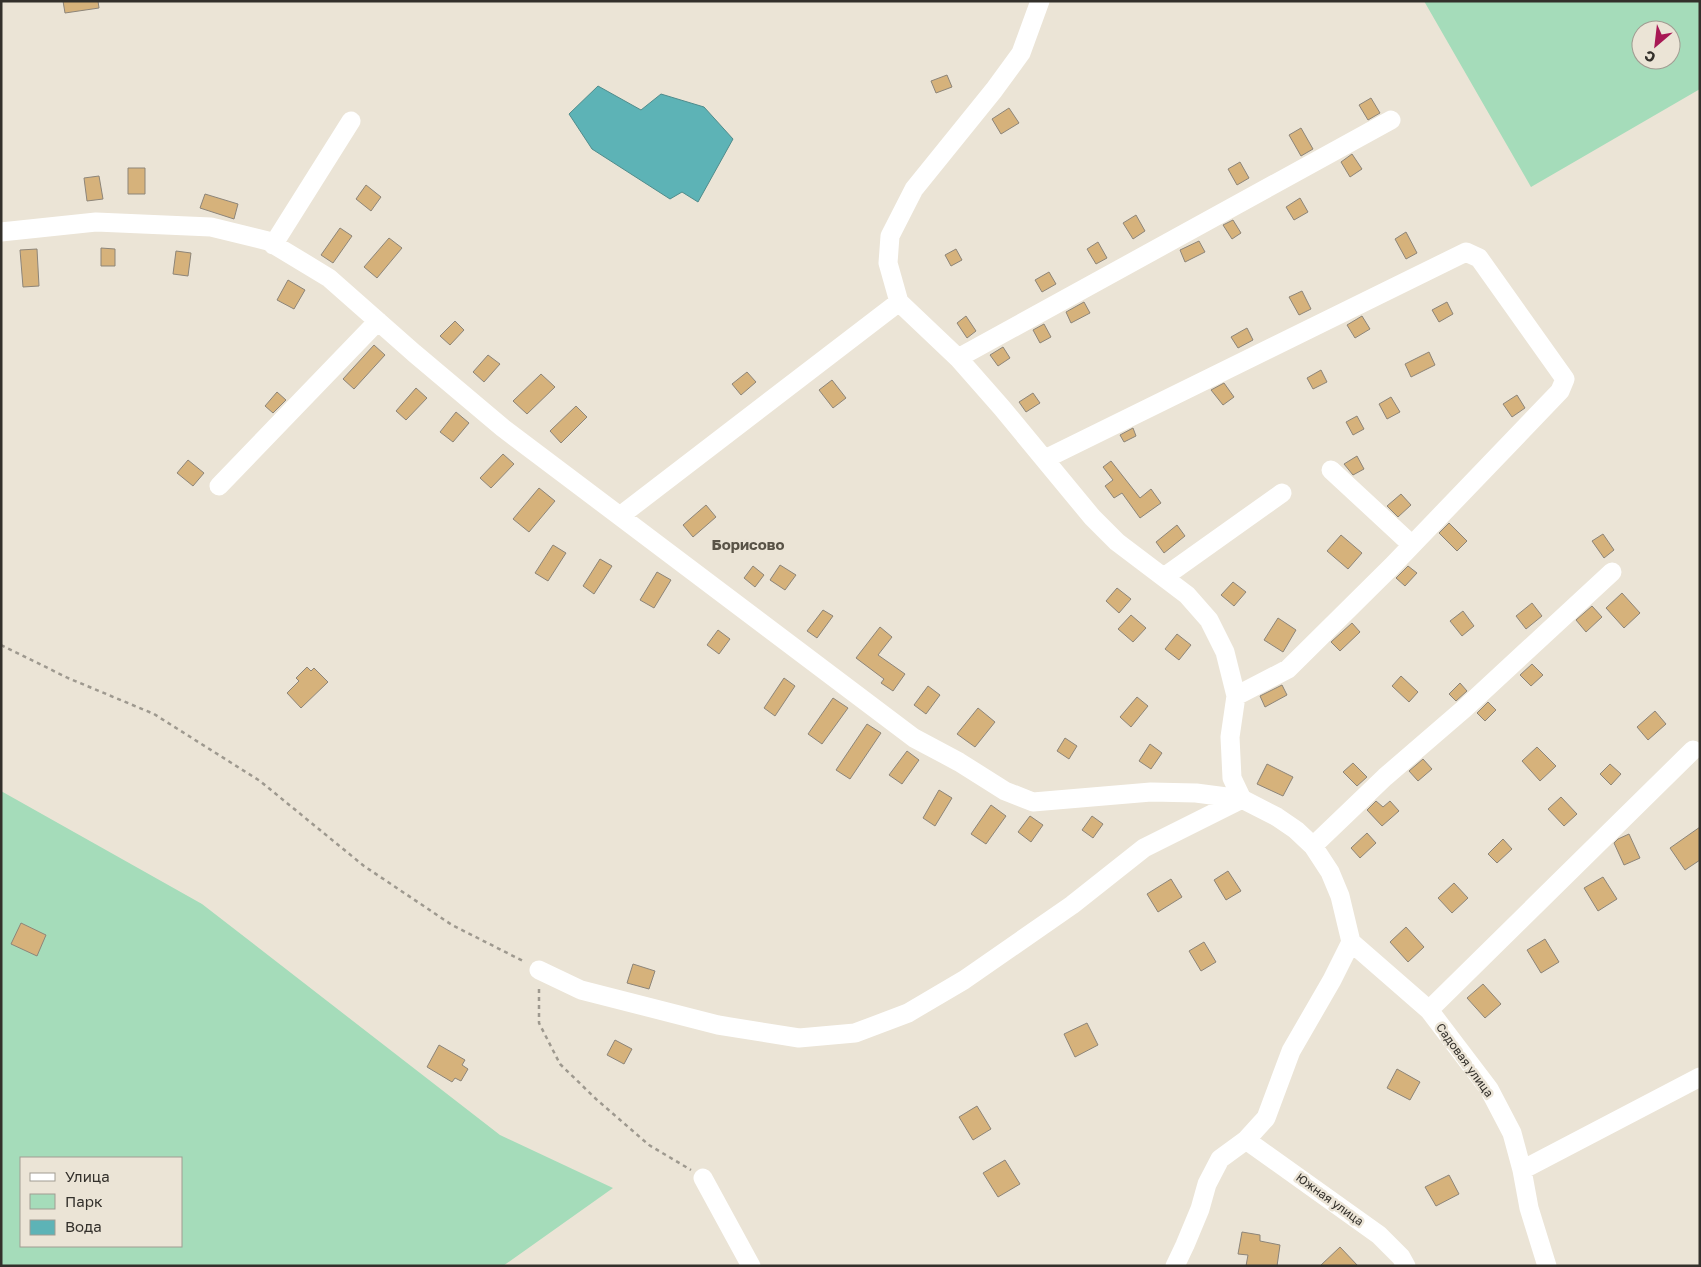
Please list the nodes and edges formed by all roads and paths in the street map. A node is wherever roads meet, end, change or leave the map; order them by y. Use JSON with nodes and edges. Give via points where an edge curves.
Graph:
{"nodes":[{"id":1,"x":1040,"y":1,"type":"edge"},
{"id":2,"x":1391,"y":120,"type":"dead end"},
{"id":3,"x":351,"y":122,"type":"dead end"},
{"id":4,"x":1,"y":232,"type":"edge"},
{"id":5,"x":273,"y":244,"type":"junction"},
{"id":6,"x":899,"y":302,"type":"junction"},
{"id":7,"x":378,"y":321,"type":"junction"},
{"id":8,"x":958,"y":358,"type":"junction"},
{"id":9,"x":1044,"y":459,"type":"junction"},
{"id":10,"x":1331,"y":470,"type":"dead end"},
{"id":11,"x":219,"y":486,"type":"dead end"},
{"id":12,"x":1282,"y":493,"type":"dead end"},
{"id":13,"x":620,"y":516,"type":"junction"},
{"id":14,"x":1412,"y":545,"type":"junction"},
{"id":15,"x":1612,"y":572,"type":"dead end"},
{"id":16,"x":1164,"y":577,"type":"junction"},
{"id":17,"x":1,"y":645,"type":"edge"},
{"id":18,"x":1236,"y":696,"type":"junction"},
{"id":19,"x":1693,"y":750,"type":"dead end"},
{"id":20,"x":1242,"y":799,"type":"junction"},
{"id":21,"x":1313,"y":846,"type":"junction"},
{"id":22,"x":1351,"y":942,"type":"junction"},
{"id":23,"x":540,"y":970,"type":"junction"},
{"id":24,"x":1429,"y":1010,"type":"junction"},
{"id":25,"x":1700,"y":1077,"type":"edge"},
{"id":26,"x":1246,"y":1140,"type":"junction"},
{"id":27,"x":1522,"y":1170,"type":"junction"},
{"id":28,"x":703,"y":1178,"type":"joint"},
{"id":29,"x":751,"y":1266,"type":"edge"},
{"id":30,"x":1174,"y":1266,"type":"edge"},
{"id":31,"x":1406,"y":1266,"type":"edge"},
{"id":32,"x":1547,"y":1266,"type":"edge"}],
"edges":[{"from":1,"to":6,"type":"street","via":[[1021,53],[914,189],[890,236],[888,263]]},
{"from":2,"to":8,"type":"street"},
{"from":3,"to":5,"type":"street"},
{"from":4,"to":5,"type":"street","via":[[96,222],[211,227]]},
{"from":5,"to":7,"type":"street","via":[[329,278]]},
{"from":6,"to":8,"type":"street"},
{"from":6,"to":13,"type":"street"},
{"from":7,"to":11,"type":"street"},
{"from":7,"to":13,"type":"street","via":[[503,428]]},
{"from":8,"to":9,"type":"street"},
{"from":9,"to":14,"type":"street","via":[[1466,252],[1479,258],[1565,378],[1560,391]]},
{"from":9,"to":16,"type":"street","via":[[1117,542]]},
{"from":10,"to":14,"type":"street"},
{"from":12,"to":16,"type":"street"},
{"from":13,"to":20,"type":"street","via":[[914,738],[1005,791],[1033,802],[1151,792]]},
{"from":14,"to":18,"type":"street","via":[[1288,668]]},
{"from":15,"to":21,"type":"street"},
{"from":16,"to":18,"type":"street","via":[[1209,620],[1225,652]]},
{"from":17,"to":23,"type":"path","via":[[68,678],[154,714],[260,780],[364,866],[452,925]]},
{"from":18,"to":20,"type":"street","via":[[1230,737],[1232,778]]},
{"from":19,"to":24,"type":"street"},
{"from":20,"to":21,"type":"street","via":[[1296,830]]},
{"from":20,"to":23,"type":"street","via":[[1144,848],[1072,905],[964,980],[908,1013],[855,1033],[799,1038],[718,1025],[582,990]]},
{"from":21,"to":22,"type":"street","via":[[1330,872],[1340,896]]},
{"from":22,"to":24,"type":"street","name":"Садовая улица"},
{"from":22,"to":26,"type":"street","via":[[1291,1051],[1266,1118]]},
{"from":23,"to":28,"type":"path","via":[[539,1023],[560,1064],[649,1145]]},
{"from":24,"to":27,"type":"street","name":"Садовая улица","via":[[1489,1089],[1512,1133]]},
{"from":25,"to":27,"type":"street"},
{"from":26,"to":30,"type":"street","via":[[1220,1159]]},
{"from":26,"to":31,"type":"street","name":"Южная улица","via":[[1379,1235],[1402,1257]]},
{"from":27,"to":32,"type":"street","name":"Садовая улица","via":[[1528,1208]]},
{"from":28,"to":29,"type":"street"}]}
